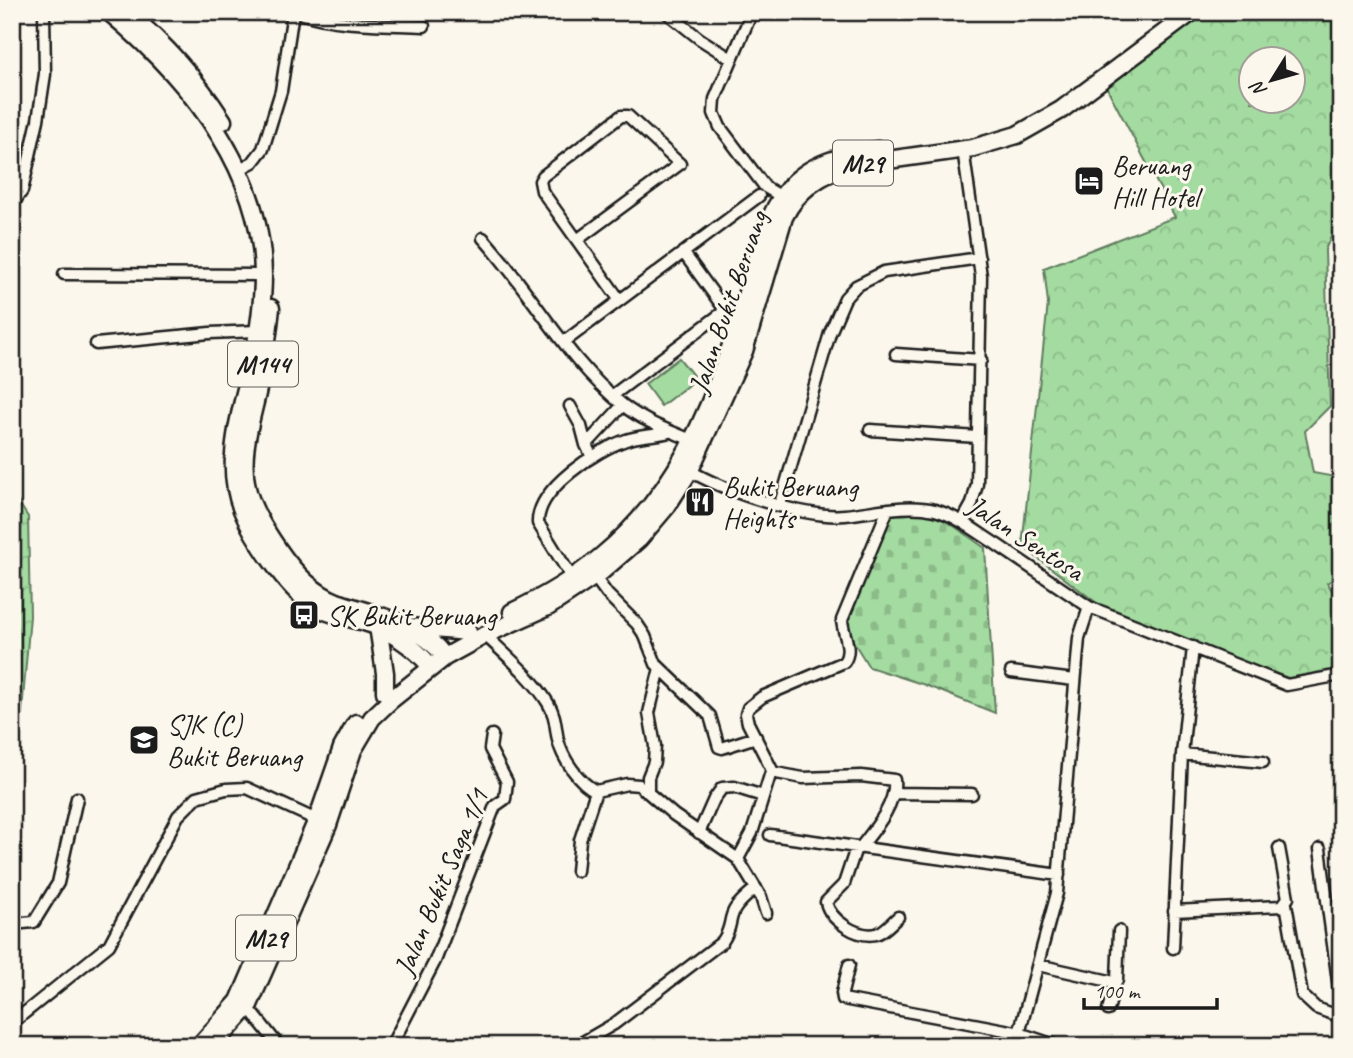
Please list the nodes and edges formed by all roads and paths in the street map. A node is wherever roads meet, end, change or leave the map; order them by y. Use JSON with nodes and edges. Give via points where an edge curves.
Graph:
{"nodes":[{"id":1,"x":44,"y":12,"type":"edge"},
{"id":2,"x":109,"y":12,"type":"edge"},
{"id":3,"x":127,"y":12,"type":"edge"},
{"id":4,"x":295,"y":12,"type":"edge"},
{"id":5,"x":666,"y":12,"type":"edge"},
{"id":6,"x":751,"y":12,"type":"edge"},
{"id":7,"x":1175,"y":12,"type":"edge"},
{"id":8,"x":1192,"y":12,"type":"edge"},
{"id":9,"x":146,"y":19,"type":"edge"},
{"id":10,"x":424,"y":26,"type":"dead end"},
{"id":11,"x":730,"y":58,"type":"junction"},
{"id":12,"x":962,"y":149,"type":"junction"},
{"id":13,"x":243,"y":168,"type":"junction"},
{"id":14,"x":760,"y":195,"type":"dead end"},
{"id":15,"x":782,"y":197,"type":"junction"},
{"id":16,"x":12,"y":205,"type":"edge"},
{"id":17,"x":483,"y":238,"type":"dead end"},
{"id":18,"x":577,"y":240,"type":"junction"},
{"id":19,"x":683,"y":252,"type":"junction"},
{"id":20,"x":979,"y":258,"type":"junction"},
{"id":21,"x":64,"y":274,"type":"dead end"},
{"id":22,"x":263,"y":275,"type":"junction"},
{"id":23,"x":619,"y":299,"type":"junction"},
{"id":24,"x":257,"y":331,"type":"junction"},
{"id":25,"x":564,"y":342,"type":"junction"},
{"id":26,"x":96,"y":344,"type":"dead end"},
{"id":27,"x":896,"y":354,"type":"dead end"},
{"id":28,"x":981,"y":360,"type":"junction"},
{"id":29,"x":613,"y":395,"type":"junction"},
{"id":30,"x":623,"y":405,"type":"junction"},
{"id":31,"x":570,"y":406,"type":"dead end"},
{"id":32,"x":870,"y":430,"type":"dead end"},
{"id":33,"x":669,"y":432,"type":"junction"},
{"id":34,"x":978,"y":437,"type":"junction"},
{"id":35,"x":697,"y":443,"type":"junction"},
{"id":36,"x":586,"y":445,"type":"junction"},
{"id":37,"x":592,"y":457,"type":"junction"},
{"id":38,"x":686,"y":467,"type":"junction"},
{"id":39,"x":780,"y":504,"type":"junction"},
{"id":40,"x":888,"y":509,"type":"junction"},
{"id":41,"x":962,"y":522,"type":"junction"},
{"id":42,"x":594,"y":576,"type":"junction"},
{"id":43,"x":572,"y":578,"type":"junction"},
{"id":44,"x":1089,"y":607,"type":"junction"},
{"id":45,"x":378,"y":626,"type":"junction"},
{"id":46,"x":410,"y":627,"type":"junction"},
{"id":47,"x":468,"y":632,"type":"junction"},
{"id":48,"x":485,"y":635,"type":"junction"},
{"id":49,"x":1193,"y":647,"type":"junction"},
{"id":50,"x":442,"y":653,"type":"junction"},
{"id":51,"x":428,"y":663,"type":"junction"},
{"id":52,"x":660,"y":668,"type":"junction"},
{"id":53,"x":1010,"y":672,"type":"dead end"},
{"id":54,"x":1341,"y":675,"type":"edge"},
{"id":55,"x":1074,"y":680,"type":"junction"},
{"id":56,"x":385,"y":692,"type":"junction"},
{"id":57,"x":492,"y":735,"type":"dead end"},
{"id":58,"x":756,"y":737,"type":"junction"},
{"id":59,"x":1182,"y":754,"type":"junction"},
{"id":60,"x":1263,"y":762,"type":"dead end"},
{"id":61,"x":773,"y":772,"type":"junction"},
{"id":62,"x":596,"y":791,"type":"junction"},
{"id":63,"x":648,"y":792,"type":"junction"},
{"id":64,"x":894,"y":793,"type":"junction"},
{"id":65,"x":972,"y":794,"type":"dead end"},
{"id":66,"x":763,"y":796,"type":"junction"},
{"id":67,"x":76,"y":798,"type":"dead end"},
{"id":68,"x":323,"y":822,"type":"junction"},
{"id":69,"x":699,"y":832,"type":"junction"},
{"id":70,"x":770,"y":835,"type":"dead end"},
{"id":71,"x":858,"y":848,"type":"junction"},
{"id":72,"x":1279,"y":848,"type":"dead end"},
{"id":73,"x":1320,"y":849,"type":"dead end"},
{"id":74,"x":737,"y":859,"type":"junction"},
{"id":75,"x":577,"y":871,"type":"dead end"},
{"id":76,"x":1059,"y":875,"type":"junction"},
{"id":77,"x":756,"y":888,"type":"junction"},
{"id":78,"x":1286,"y":904,"type":"junction"},
{"id":79,"x":1174,"y":911,"type":"junction"},
{"id":80,"x":766,"y":913,"type":"dead end"},
{"id":81,"x":898,"y":917,"type":"dead end"},
{"id":82,"x":12,"y":924,"type":"edge"},
{"id":83,"x":1119,"y":931,"type":"dead end"},
{"id":84,"x":1173,"y":948,"type":"dead end"},
{"id":85,"x":849,"y":965,"type":"dead end"},
{"id":86,"x":1038,"y":965,"type":"junction"},
{"id":87,"x":1116,"y":981,"type":"junction"},
{"id":88,"x":1341,"y":1003,"type":"edge"},
{"id":89,"x":248,"y":1007,"type":"junction"},
{"id":90,"x":1108,"y":1010,"type":"dead end"},
{"id":91,"x":1341,"y":1017,"type":"edge"},
{"id":92,"x":12,"y":1023,"type":"edge"},
{"id":93,"x":1021,"y":1033,"type":"junction"},
{"id":94,"x":200,"y":1046,"type":"edge"},
{"id":95,"x":214,"y":1046,"type":"edge"},
{"id":96,"x":279,"y":1046,"type":"edge"},
{"id":97,"x":391,"y":1046,"type":"edge"},
{"id":98,"x":576,"y":1046,"type":"edge"},
{"id":99,"x":1058,"y":1046,"type":"edge"}],
"edges":[{"from":1,"to":16,"type":"street","via":[[45,74],[38,120],[22,191]]},
{"from":2,"to":13,"type":"main road","number":"M144","via":[[181,81]]},
{"from":3,"to":9,"type":"main road","number":"M144"},
{"from":4,"to":10,"type":"street","via":[[315,19]]},
{"from":4,"to":13,"type":"street","via":[[281,91],[263,149]]},
{"from":5,"to":11,"type":"street"},
{"from":6,"to":11,"type":"street"},
{"from":7,"to":15,"type":"main road","name":"Jalan Bukit Beruang","number":"M29","via":[[1030,117],[970,138],[832,159],[798,178]]},
{"from":8,"to":12,"type":"main road","name":"Jalan Bukit Beruang","number":"M29","via":[[1061,110],[993,144]]},
{"from":9,"to":13,"type":"main road","number":"M144","via":[[229,129]]},
{"from":11,"to":15,"type":"street","via":[[714,113],[765,187]]},
{"from":12,"to":20,"type":"street"},
{"from":12,"to":35,"type":"main road","name":"Jalan Bukit Beruang","number":"M29","via":[[834,170],[815,180],[791,203],[744,351]]},
{"from":13,"to":22,"type":"main road","number":"M144"},
{"from":13,"to":46,"type":"main road","number":"M144","via":[[267,225],[273,262],[267,346],[244,459],[252,503],[287,562],[308,584],[326,598]]},
{"from":14,"to":19,"type":"street"},
{"from":15,"to":35,"type":"main road","name":"Jalan Bukit Beruang","number":"M29","via":[[771,217]]},
{"from":17,"to":25,"type":"street"},
{"from":18,"to":18,"type":"street","via":[[680,164],[632,118],[621,116],[540,181],[542,191]]},
{"from":18,"to":23,"type":"street"},
{"from":19,"to":23,"type":"street"},
{"from":19,"to":29,"type":"street","via":[[723,307],[722,313]]},
{"from":20,"to":28,"type":"street"},
{"from":20,"to":39,"type":"street","via":[[884,272],[856,286],[845,298],[830,333]]},
{"from":21,"to":22,"type":"street"},
{"from":22,"to":24,"type":"main road","number":"M144"},
{"from":23,"to":25,"type":"street"},
{"from":24,"to":26,"type":"street"},
{"from":24,"to":45,"type":"main road","number":"M144","via":[[233,463],[242,509],[278,570],[311,604]]},
{"from":25,"to":29,"type":"street","via":[[588,374]]},
{"from":27,"to":28,"type":"street"},
{"from":28,"to":34,"type":"street"},
{"from":29,"to":30,"type":"street"},
{"from":30,"to":33,"type":"street"},
{"from":30,"to":36,"type":"street"},
{"from":31,"to":36,"type":"street"},
{"from":32,"to":34,"type":"street"},
{"from":33,"to":35,"type":"street"},
{"from":33,"to":37,"type":"street","via":[[629,438]]},
{"from":34,"to":41,"type":"street","via":[[976,495]]},
{"from":35,"to":38,"type":"main road","name":"Jalan Bukit Beruang","number":"M29"},
{"from":36,"to":37,"type":"street"},
{"from":37,"to":43,"type":"street","via":[[552,491],[537,519]]},
{"from":38,"to":39,"type":"street","name":"Jalan Sentosa","via":[[731,491]]},
{"from":38,"to":42,"type":"main road","name":"Jalan Bukit Beruang","number":"M29","via":[[667,506],[639,539]]},
{"from":38,"to":43,"type":"main road","name":"Jalan Bukit Beruang","number":"M29","via":[[629,532]]},
{"from":39,"to":40,"type":"street","name":"Jalan Sentosa","via":[[830,516]]},
{"from":40,"to":41,"type":"street","name":"Jalan Sentosa","via":[[935,510]]},
{"from":40,"to":58,"type":"street","via":[[842,620],[849,655],[844,662],[752,703],[746,713]]},
{"from":41,"to":44,"type":"street","name":"Jalan Sentosa"},
{"from":42,"to":48,"type":"main road","name":"Jalan Bukit Beruang","number":"M29","via":[[548,607]]},
{"from":42,"to":52,"type":"street","via":[[637,624]]},
{"from":43,"to":47,"type":"main road","name":"Jalan Bukit Beruang","number":"M29"},
{"from":44,"to":49,"type":"street","name":"Jalan Sentosa"},
{"from":44,"to":55,"type":"street","via":[[1079,638]]},
{"from":45,"to":51,"type":"main road","number":"M144"},
{"from":45,"to":56,"type":"main road"},
{"from":46,"to":47,"type":"main road"},
{"from":46,"to":50,"type":"main road","number":"M144"},
{"from":47,"to":50,"type":"main road","name":"Jalan Bukit Beruang","number":"M29"},
{"from":48,"to":50,"type":"main road","name":"Jalan Bukit Beruang","number":"M29"},
{"from":48,"to":62,"type":"street","via":[[546,700],[556,719],[564,755]]},
{"from":49,"to":54,"type":"street","name":"Jalan Sentosa","via":[[1287,685]]},
{"from":49,"to":59,"type":"street"},
{"from":50,"to":51,"type":"main road","name":"Jalan Bukit Beruang","number":"M29"},
{"from":51,"to":56,"type":"main road","name":"Jalan Bukit Beruang","number":"M29"},
{"from":51,"to":68,"type":"main road","name":"Jalan Bukit Beruang","number":"M29","via":[[361,734]]},
{"from":52,"to":58,"type":"street","via":[[710,716],[719,747]]},
{"from":52,"to":63,"type":"street","via":[[649,713],[655,746]]},
{"from":53,"to":55,"type":"street"},
{"from":55,"to":76,"type":"street"},
{"from":56,"to":68,"type":"main road","name":"Jalan Bukit Beruang","number":"M29","via":[[364,712],[342,748]]},
{"from":57,"to":97,"type":"street","name":"Jalan Bukit Saga 1/1","via":[[490,749],[507,782],[505,799],[495,806],[435,961]]},
{"from":58,"to":61,"type":"street"},
{"from":59,"to":60,"type":"street"},
{"from":59,"to":79,"type":"street"},
{"from":61,"to":64,"type":"street","via":[[803,778],[889,778],[895,783]]},
{"from":61,"to":66,"type":"street"},
{"from":62,"to":63,"type":"street","via":[[626,784],[639,785]]},
{"from":62,"to":75,"type":"street","via":[[580,840]]},
{"from":63,"to":69,"type":"street"},
{"from":64,"to":65,"type":"street"},
{"from":64,"to":71,"type":"street","via":[[877,827]]},
{"from":66,"to":69,"type":"street","via":[[722,788]]},
{"from":66,"to":74,"type":"street","via":[[752,833]]},
{"from":67,"to":82,"type":"street","via":[[58,883],[34,922]]},
{"from":68,"to":89,"type":"main road","name":"Jalan Bukit Beruang","number":"M29"},
{"from":68,"to":92,"type":"street","via":[[247,788],[197,797],[178,816],[109,945]]},
{"from":68,"to":94,"type":"main road","name":"Jalan Bukit Beruang","number":"M29","via":[[239,1001]]},
{"from":69,"to":74,"type":"street"},
{"from":70,"to":71,"type":"street"},
{"from":71,"to":76,"type":"street"},
{"from":71,"to":81,"type":"street","via":[[846,878],[826,902],[828,909],[842,924],[864,934],[883,931]]},
{"from":72,"to":78,"type":"street"},
{"from":73,"to":88,"type":"street"},
{"from":74,"to":77,"type":"street"},
{"from":76,"to":86,"type":"street"},
{"from":77,"to":80,"type":"street"},
{"from":77,"to":98,"type":"street","via":[[735,908],[730,931],[722,942],[614,1024]]},
{"from":78,"to":79,"type":"street"},
{"from":78,"to":91,"type":"street","via":[[1302,995],[1317,1008]]},
{"from":79,"to":84,"type":"street"},
{"from":83,"to":87,"type":"street"},
{"from":85,"to":93,"type":"street","via":[[844,999]]},
{"from":86,"to":87,"type":"street"},
{"from":86,"to":93,"type":"street"},
{"from":87,"to":90,"type":"street"},
{"from":89,"to":95,"type":"main road","name":"Jalan Bukit Beruang","number":"M29"},
{"from":89,"to":96,"type":"street"},
{"from":93,"to":99,"type":"street"}]}
